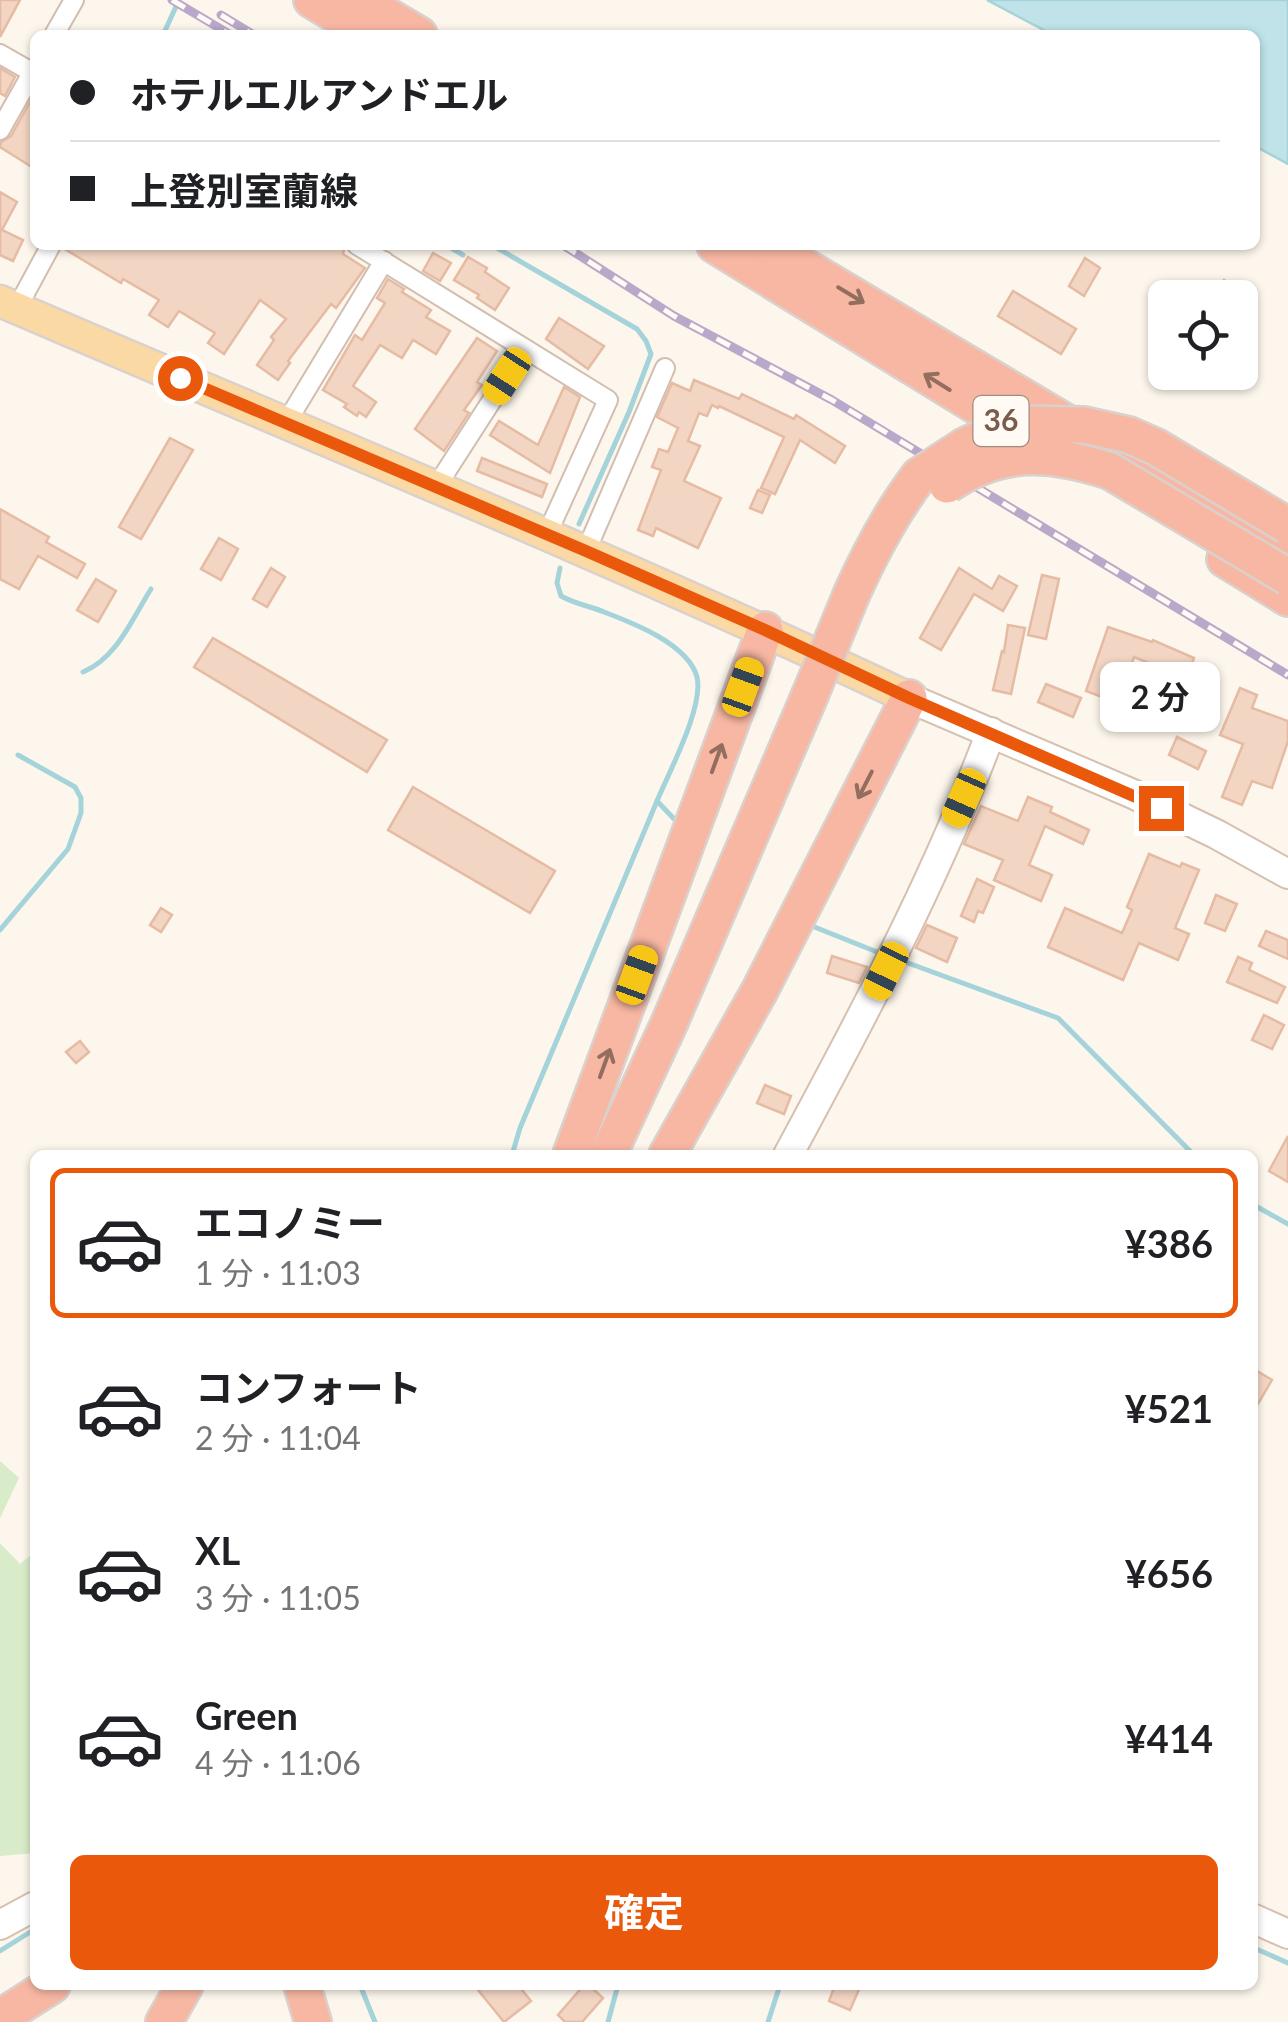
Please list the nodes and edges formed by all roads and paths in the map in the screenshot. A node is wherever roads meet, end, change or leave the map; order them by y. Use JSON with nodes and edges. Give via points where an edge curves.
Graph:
{"nodes":[{"id":1,"x":74,"y":0,"type":"edge"},
{"id":2,"x":312,"y":0,"type":"edge"},
{"id":3,"x":360,"y":0,"type":"edge"},
{"id":4,"x":57,"y":30,"type":"edge"},
{"id":5,"x":362,"y":30,"type":"edge"},
{"id":6,"x":410,"y":30,"type":"edge"},
{"id":7,"x":0,"y":54,"type":"edge"},
{"id":8,"x":30,"y":70,"type":"edge"},
{"id":9,"x":30,"y":79,"type":"edge"},
{"id":10,"x":0,"y":130,"type":"edge"},
{"id":11,"x":47,"y":250,"type":"edge"},
{"id":12,"x":365,"y":250,"type":"edge"},
{"id":13,"x":723,"y":250,"type":"edge"},
{"id":14,"x":776,"y":250,"type":"edge"},
{"id":15,"x":384,"y":262,"type":"junction"},
{"id":16,"x":8,"y":304,"type":"edge"},
{"id":17,"x":525,"y":349,"type":"junction"},
{"id":18,"x":665,"y":368,"type":"dead end"},
{"id":19,"x":286,"y":423,"type":"junction"},
{"id":20,"x":926,"y":486,"type":"junction"},
{"id":21,"x":436,"y":487,"type":"junction"},
{"id":22,"x":1288,"y":526,"type":"edge"},
{"id":23,"x":548,"y":534,"type":"junction"},
{"id":24,"x":586,"y":551,"type":"junction"},
{"id":25,"x":1288,"y":555,"type":"edge"},
{"id":26,"x":1288,"y":577,"type":"edge"},
{"id":27,"x":1288,"y":598,"type":"edge"},
{"id":28,"x":765,"y":630,"type":"junction"},
{"id":29,"x":909,"y":698,"type":"junction"},
{"id":30,"x":819,"y":699,"type":"junction"},
{"id":31,"x":991,"y":732,"type":"junction"},
{"id":32,"x":1288,"y":874,"type":"edge"},
{"id":33,"x":573,"y":1150,"type":"edge"},
{"id":34,"x":610,"y":1150,"type":"edge"},
{"id":35,"x":631,"y":1150,"type":"edge"},
{"id":36,"x":671,"y":1150,"type":"edge"},
{"id":37,"x":791,"y":1150,"type":"edge"},
{"id":38,"x":30,"y":1909,"type":"edge"},
{"id":39,"x":1258,"y":1921,"type":"edge"},
{"id":40,"x":0,"y":1925,"type":"edge"},
{"id":41,"x":1288,"y":1934,"type":"edge"},
{"id":42,"x":44,"y":1990,"type":"edge"},
{"id":43,"x":158,"y":1990,"type":"edge"},
{"id":44,"x":182,"y":1990,"type":"edge"},
{"id":45,"x":303,"y":1990,"type":"edge"},
{"id":46,"x":0,"y":2018,"type":"edge"},
{"id":47,"x":140,"y":2022,"type":"edge"},
{"id":48,"x":164,"y":2022,"type":"edge"},
{"id":49,"x":313,"y":2022,"type":"edge"}],
"edges":[{"from":1,"to":4,"type":"street"},
{"from":2,"to":5,"type":"highway"},
{"from":3,"to":6,"type":"highway"},
{"from":7,"to":8,"type":"street"},
{"from":9,"to":10,"type":"street"},
{"from":11,"to":16,"type":"street"},
{"from":12,"to":15,"type":"street"},
{"from":27,"to":13,"type":"highway","number":"36","one_way":true},
{"from":14,"to":25,"type":"highway","number":"36","one_way":true},
{"from":15,"to":17,"type":"street"},
{"from":15,"to":19,"type":"street"},
{"from":16,"to":19,"type":"main road"},
{"from":17,"to":21,"type":"street"},
{"from":17,"to":23,"type":"street","via":[[608,400]]},
{"from":18,"to":24,"type":"street"},
{"from":19,"to":21,"type":"main road"},
{"from":20,"to":22,"type":"highway","bridge":true,"via":[[965,446],[989,434],[1023,424],[1084,425],[1156,447]]},
{"from":20,"to":26,"type":"highway","bridge":true,"via":[[1009,457],[1083,462],[1110,471]]},
{"from":20,"to":30,"type":"highway","bridge":true,"via":[[898,504],[878,537],[862,598]]},
{"from":21,"to":23,"type":"main road"},
{"from":23,"to":24,"type":"main road"},
{"from":24,"to":28,"type":"main road"},
{"from":28,"to":29,"type":"main road"},
{"from":33,"to":28,"type":"highway","one_way":true},
{"from":29,"to":31,"type":"main road"},
{"from":29,"to":36,"type":"highway","one_way":true},
{"from":30,"to":34,"type":"highway"},
{"from":30,"to":35,"type":"highway"},
{"from":31,"to":32,"type":"main road","via":[[1183,818]]},
{"from":31,"to":37,"type":"main road","via":[[870,1005]]},
{"from":38,"to":40,"type":"main road"},
{"from":39,"to":41,"type":"main road"},
{"from":42,"to":46,"type":"highway"},
{"from":43,"to":47,"type":"highway"},
{"from":44,"to":48,"type":"highway"},
{"from":45,"to":49,"type":"highway"}]}
